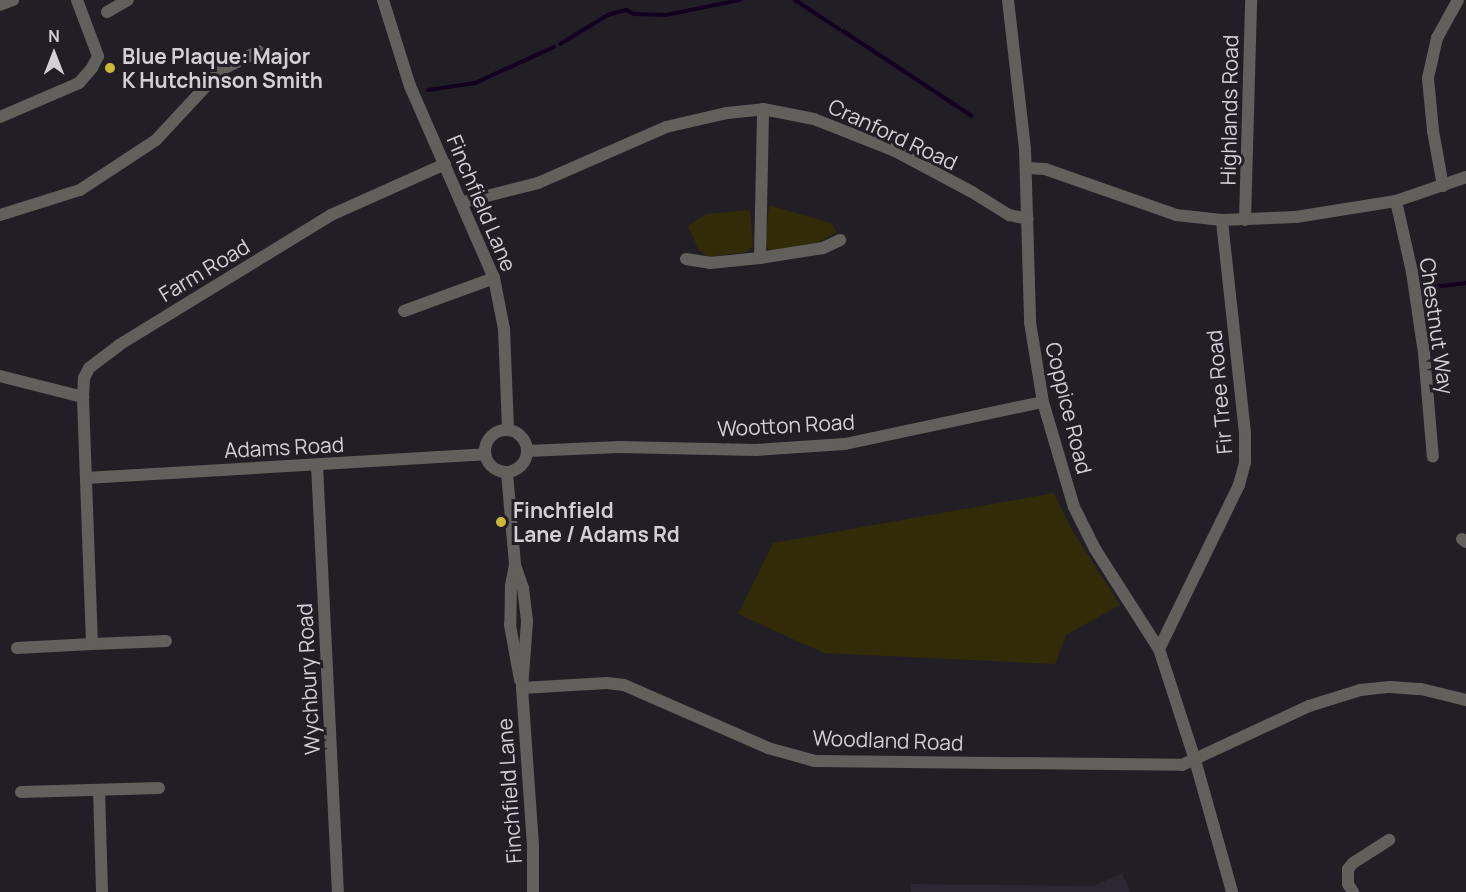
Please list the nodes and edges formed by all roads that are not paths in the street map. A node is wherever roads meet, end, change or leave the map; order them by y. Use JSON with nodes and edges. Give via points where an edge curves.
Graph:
{"nodes":[{"id":1,"x":13,"y":0,"type":"edge"},
{"id":2,"x":77,"y":0,"type":"edge"},
{"id":3,"x":128,"y":0,"type":"edge"},
{"id":4,"x":383,"y":0,"type":"edge"},
{"id":5,"x":1008,"y":0,"type":"edge"},
{"id":6,"x":1251,"y":0,"type":"edge"},
{"id":7,"x":1458,"y":0,"type":"edge"},
{"id":8,"x":0,"y":5,"type":"edge"},
{"id":9,"x":107,"y":12,"type":"dead end"},
{"id":10,"x":259,"y":51,"type":"dead end"},
{"id":11,"x":763,"y":109,"type":"junction"},
{"id":12,"x":0,"y":117,"type":"edge"},
{"id":13,"x":445,"y":164,"type":"junction"},
{"id":14,"x":1026,"y":168,"type":"junction"},
{"id":15,"x":1466,"y":177,"type":"edge"},
{"id":16,"x":1443,"y":186,"type":"junction"},
{"id":17,"x":1396,"y":201,"type":"junction"},
{"id":18,"x":463,"y":202,"type":"junction"},
{"id":19,"x":0,"y":215,"type":"edge"},
{"id":20,"x":1028,"y":219,"type":"junction"},
{"id":21,"x":1222,"y":220,"type":"junction"},
{"id":22,"x":1245,"y":220,"type":"junction"},
{"id":23,"x":840,"y":240,"type":"dead end"},
{"id":24,"x":760,"y":258,"type":"junction"},
{"id":25,"x":686,"y":259,"type":"dead end"},
{"id":26,"x":494,"y":278,"type":"junction"},
{"id":27,"x":404,"y":310,"type":"dead end"},
{"id":28,"x":0,"y":376,"type":"edge"},
{"id":29,"x":83,"y":397,"type":"junction"},
{"id":30,"x":1043,"y":402,"type":"junction"},
{"id":31,"x":508,"y":430,"type":"junction"},
{"id":32,"x":527,"y":451,"type":"junction"},
{"id":33,"x":484,"y":454,"type":"junction"},
{"id":34,"x":1433,"y":457,"type":"dead end"},
{"id":35,"x":316,"y":465,"type":"junction"},
{"id":36,"x":507,"y":473,"type":"junction"},
{"id":37,"x":86,"y":478,"type":"junction"},
{"id":38,"x":166,"y":641,"type":"dead end"},
{"id":39,"x":92,"y":644,"type":"junction"},
{"id":40,"x":17,"y":648,"type":"dead end"},
{"id":41,"x":1159,"y":650,"type":"junction"},
{"id":42,"x":522,"y":688,"type":"junction"},
{"id":43,"x":1466,"y":700,"type":"edge"},
{"id":44,"x":1195,"y":760,"type":"junction"},
{"id":45,"x":159,"y":788,"type":"dead end"},
{"id":46,"x":99,"y":790,"type":"junction"},
{"id":47,"x":21,"y":792,"type":"dead end"},
{"id":48,"x":1389,"y":840,"type":"dead end"},
{"id":49,"x":102,"y":892,"type":"edge"},
{"id":50,"x":338,"y":892,"type":"edge"},
{"id":51,"x":533,"y":892,"type":"edge"},
{"id":52,"x":1232,"y":892,"type":"edge"},
{"id":53,"x":1353,"y":892,"type":"edge"}],
"edges":[{"from":1,"to":8,"type":"street"},
{"from":2,"to":12,"type":"street","via":[[98,56],[92,68],[79,83]]},
{"from":3,"to":9,"type":"street"},
{"from":4,"to":13,"type":"street","name":"Finchfield Lane","via":[[410,86]]},
{"from":5,"to":14,"type":"street","name":"Coppice Road"},
{"from":6,"to":22,"type":"street","name":"Highlands Road"},
{"from":7,"to":16,"type":"street","via":[[1437,38],[1428,78]]},
{"from":10,"to":19,"type":"street","via":[[221,70],[156,140],[105,175],[80,190]]},
{"from":11,"to":18,"type":"street","name":"Cranford Road","via":[[727,112],[666,127],[538,183]]},
{"from":11,"to":20,"type":"street","name":"Cranford Road","via":[[814,118],[895,151],[1008,215]]},
{"from":11,"to":24,"type":"street"},
{"from":13,"to":18,"type":"street","name":"Finchfield Lane"},
{"from":13,"to":29,"type":"street","name":"Farm Road","via":[[331,215],[119,345],[89,368]]},
{"from":14,"to":20,"type":"street","name":"Coppice Road"},
{"from":14,"to":21,"type":"street","via":[[1045,169],[1176,215]]},
{"from":15,"to":16,"type":"street"},
{"from":16,"to":17,"type":"street"},
{"from":17,"to":22,"type":"street","via":[[1296,217]]},
{"from":17,"to":34,"type":"street","name":"Chestnut Way","via":[[1418,312]]},
{"from":18,"to":26,"type":"street","name":"Finchfield Lane"},
{"from":20,"to":30,"type":"street","name":"Coppice Road","via":[[1030,322]]},
{"from":21,"to":22,"type":"street"},
{"from":21,"to":41,"type":"street","name":"Fir Tree Road","via":[[1245,462],[1239,485]]},
{"from":23,"to":24,"type":"street","via":[[823,248]]},
{"from":24,"to":25,"type":"street","via":[[710,263]]},
{"from":26,"to":27,"type":"street"},
{"from":26,"to":31,"type":"street","name":"Finchfield Lane","via":[[504,330]]},
{"from":28,"to":29,"type":"street"},
{"from":29,"to":37,"type":"street","name":"Farm Road"},
{"from":30,"to":32,"type":"street","name":"Wootton Road","via":[[845,444],[756,450],[619,447]]},
{"from":30,"to":41,"type":"street","name":"Coppice Road","via":[[1074,507],[1095,549]]},
{"from":31,"to":32,"type":"street","via":[[521,437]]},
{"from":31,"to":33,"type":"street","via":[[490,437]]},
{"from":32,"to":36,"type":"street","via":[[522,465]]},
{"from":33,"to":35,"type":"street","name":"Adams Road"},
{"from":33,"to":36,"type":"street","via":[[489,465]]},
{"from":35,"to":37,"type":"street","name":"Adams Road"},
{"from":35,"to":50,"type":"street","name":"Wychbury Road"},
{"from":36,"to":42,"type":"street","name":"Finchfield Lane","via":[[515,565],[523,588],[526,622]]},
{"from":37,"to":39,"type":"street","name":"Farm Road"},
{"from":38,"to":39,"type":"street"},
{"from":39,"to":40,"type":"street"},
{"from":41,"to":44,"type":"street","name":"Coppice Road"},
{"from":42,"to":44,"type":"street","name":"Woodland Road","via":[[624,685],[768,748],[815,761],[1182,765]]},
{"from":42,"to":51,"type":"street","name":"Finchfield Lane"},
{"from":43,"to":44,"type":"street","name":"Woodland Road","via":[[1421,689],[1360,690],[1250,731]]},
{"from":44,"to":52,"type":"street","name":"Coppice Road"},
{"from":45,"to":46,"type":"street"},
{"from":46,"to":47,"type":"street"},
{"from":46,"to":49,"type":"street"},
{"from":48,"to":53,"type":"street","via":[[1348,869],[1348,884]]}]}
